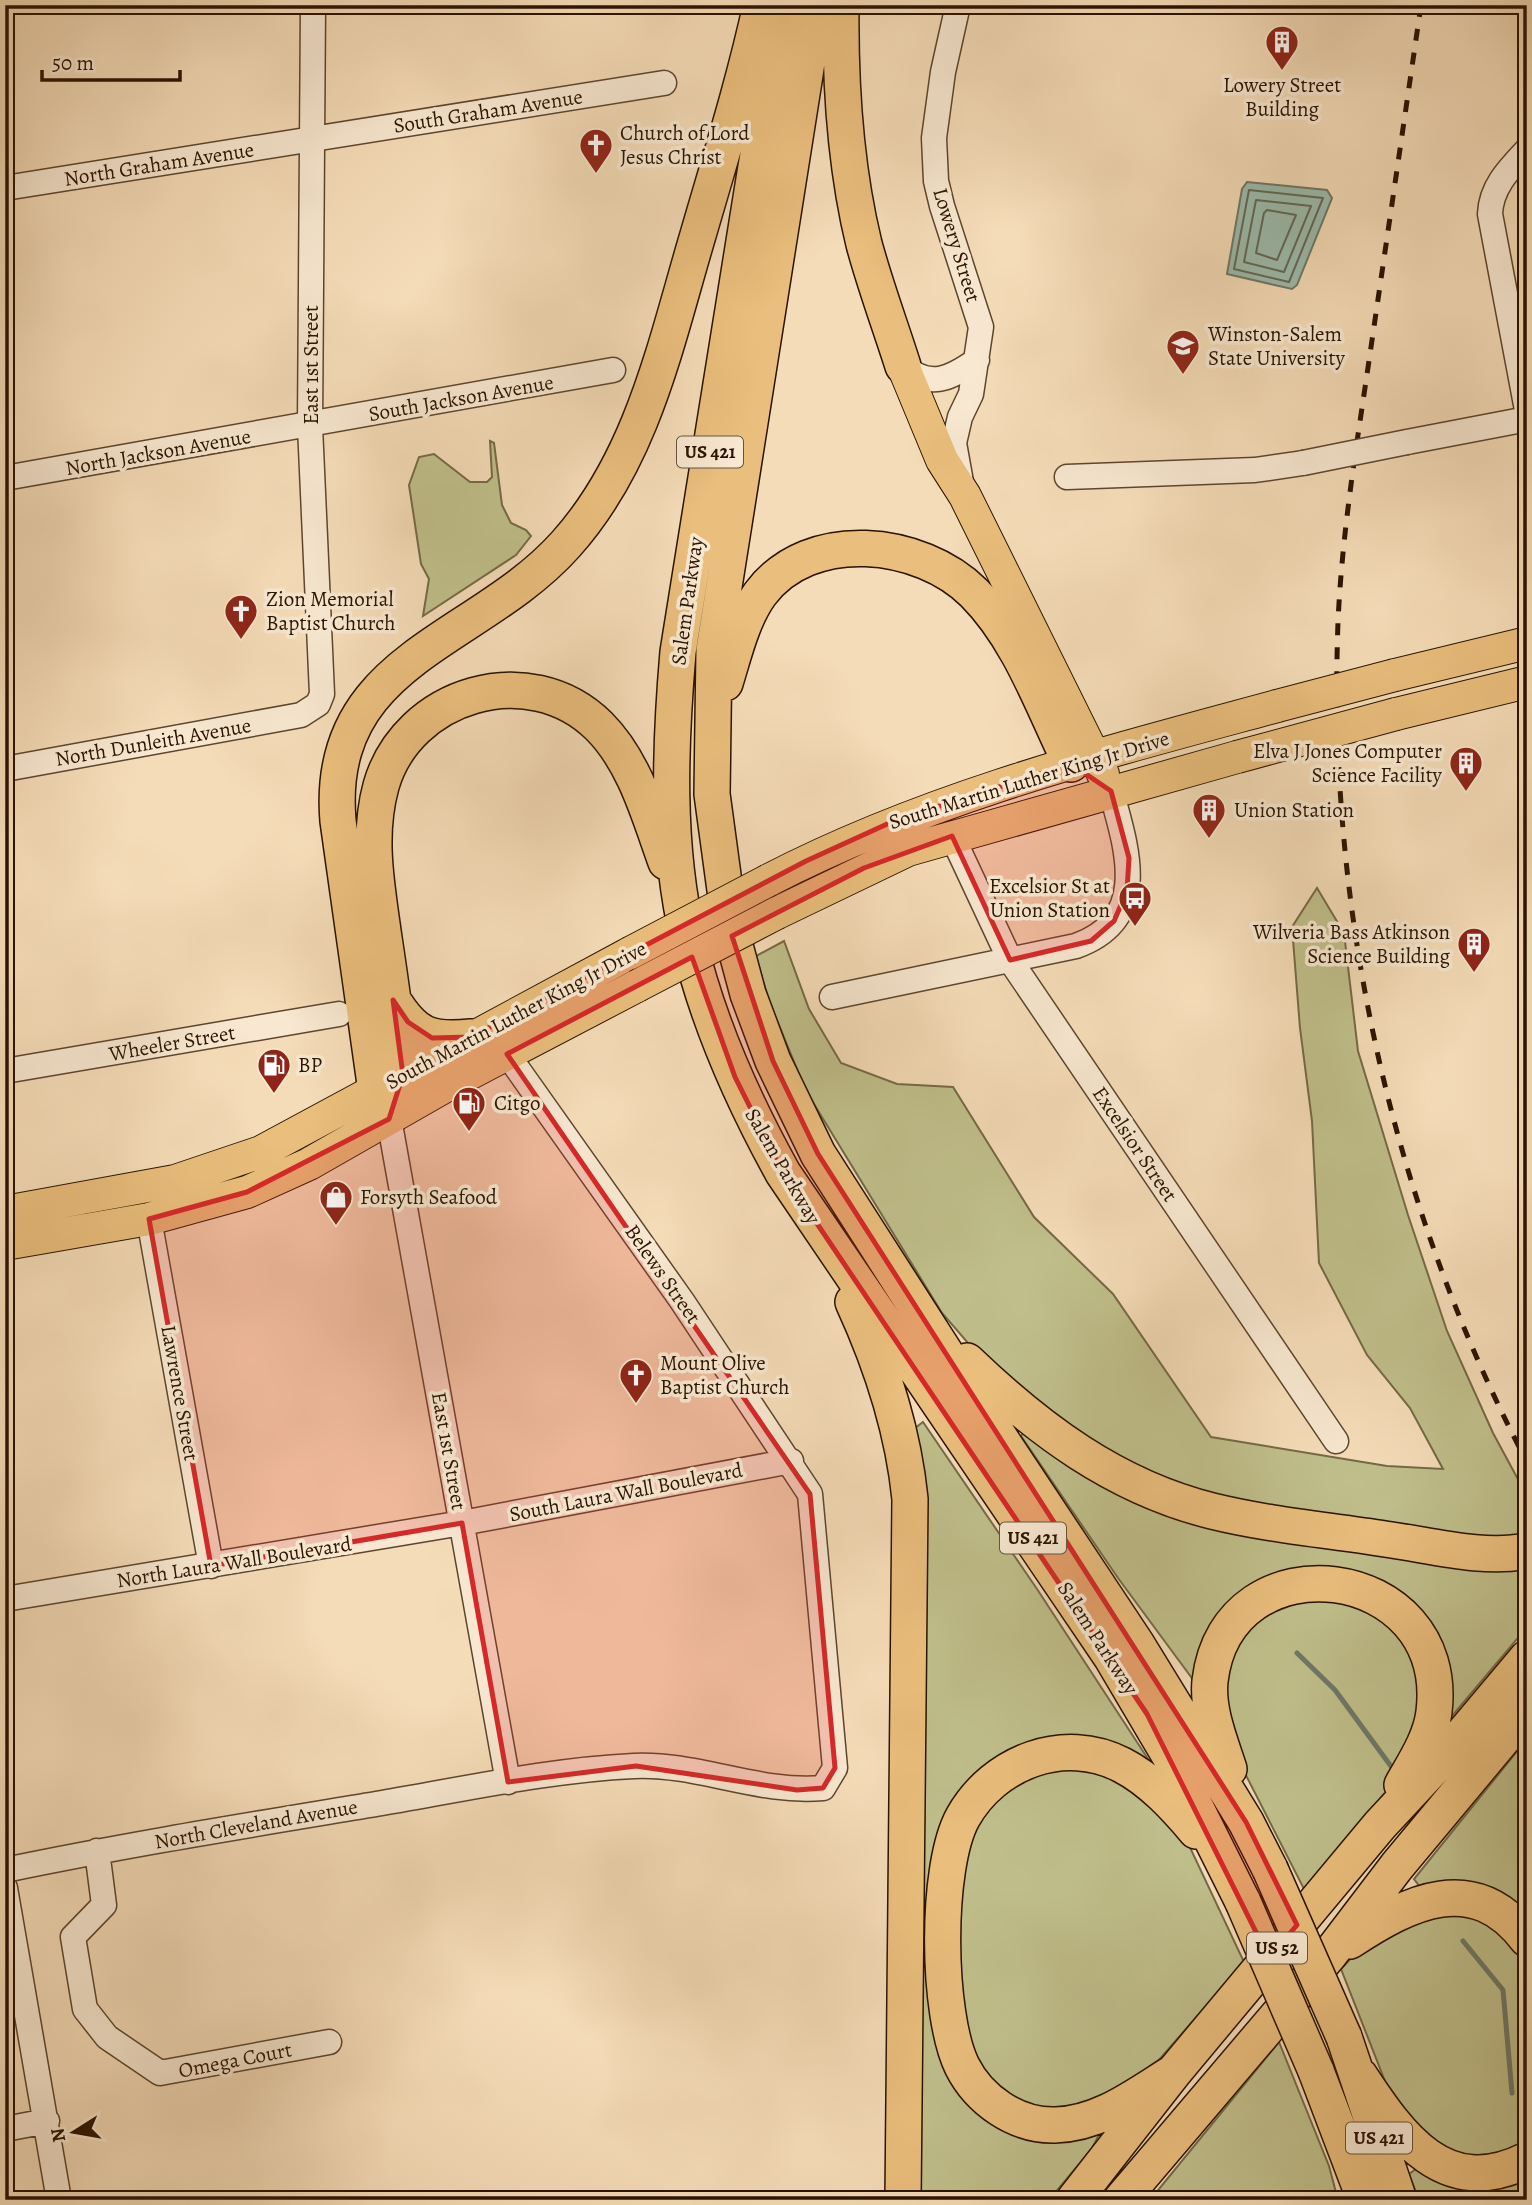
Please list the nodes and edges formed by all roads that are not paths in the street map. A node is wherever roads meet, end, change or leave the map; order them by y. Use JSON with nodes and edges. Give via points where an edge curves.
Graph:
{"nodes":[{"id":1,"x":313,"y":5,"type":"edge"},
{"id":2,"x":761,"y":5,"type":"edge"},
{"id":3,"x":782,"y":5,"type":"edge"},
{"id":4,"x":816,"y":5,"type":"edge"},
{"id":5,"x":841,"y":5,"type":"edge"},
{"id":6,"x":957,"y":5,"type":"edge"},
{"id":7,"x":664,"y":82,"type":"dead end"},
{"id":8,"x":312,"y":139,"type":"junction"},
{"id":9,"x":1527,"y":150,"type":"edge"},
{"id":10,"x":5,"y":188,"type":"edge"},
{"id":11,"x":977,"y":360,"type":"junction"},
{"id":12,"x":903,"y":366,"type":"junction"},
{"id":13,"x":613,"y":370,"type":"dead end"},
{"id":14,"x":1527,"y":410,"type":"edge"},
{"id":15,"x":1527,"y":419,"type":"edge"},
{"id":16,"x":310,"y":426,"type":"junction"},
{"id":17,"x":1067,"y":477,"type":"dead end"},
{"id":18,"x":5,"y":478,"type":"edge"},
{"id":19,"x":965,"y":496,"type":"junction"},
{"id":20,"x":1527,"y":643,"type":"edge"},
{"id":21,"x":1527,"y":682,"type":"edge"},
{"id":22,"x":301,"y":715,"type":"joint"},
{"id":23,"x":712,"y":726,"type":"junction"},
{"id":24,"x":1083,"y":761,"type":"junction"},
{"id":25,"x":5,"y":769,"type":"edge"},
{"id":26,"x":1111,"y":790,"type":"junction"},
{"id":27,"x":952,"y":835,"type":"junction"},
{"id":28,"x":681,"y":902,"type":"junction"},
{"id":29,"x":1010,"y":960,"type":"junction"},
{"id":30,"x":832,"y":997,"type":"dead end"},
{"id":31,"x":393,"y":1000,"type":"junction"},
{"id":32,"x":339,"y":1014,"type":"dead end"},
{"id":33,"x":471,"y":1037,"type":"junction"},
{"id":34,"x":507,"y":1054,"type":"junction"},
{"id":35,"x":5,"y":1071,"type":"edge"},
{"id":36,"x":390,"y":1095,"type":"junction"},
{"id":37,"x":5,"y":1212,"type":"edge"},
{"id":38,"x":149,"y":1219,"type":"junction"},
{"id":39,"x":820,"y":1232,"type":"junction"},
{"id":40,"x":5,"y":1244,"type":"edge"},
{"id":41,"x":931,"y":1328,"type":"junction"},
{"id":42,"x":1336,"y":1441,"type":"dead end"},
{"id":43,"x":791,"y":1461,"type":"junction"},
{"id":44,"x":462,"y":1523,"type":"junction"},
{"id":45,"x":1527,"y":1551,"type":"edge"},
{"id":46,"x":211,"y":1566,"type":"junction"},
{"id":47,"x":5,"y":1600,"type":"edge"},
{"id":48,"x":1527,"y":1658,"type":"edge"},
{"id":49,"x":1527,"y":1710,"type":"edge"},
{"id":50,"x":508,"y":1782,"type":"junction"},
{"id":51,"x":823,"y":1788,"type":"joint"},
{"id":52,"x":1246,"y":1822,"type":"junction"},
{"id":53,"x":1380,"y":1825,"type":"junction"},
{"id":54,"x":97,"y":1851,"type":"junction"},
{"id":55,"x":1221,"y":1858,"type":"junction"},
{"id":56,"x":5,"y":1870,"type":"edge"},
{"id":57,"x":5,"y":1888,"type":"edge"},
{"id":58,"x":1527,"y":1939,"type":"edge"},
{"id":59,"x":1330,"y":1954,"type":"junction"},
{"id":60,"x":329,"y":2042,"type":"dead end"},
{"id":61,"x":1174,"y":2072,"type":"junction"},
{"id":62,"x":1360,"y":2077,"type":"junction"},
{"id":63,"x":47,"y":2121,"type":"junction"},
{"id":64,"x":5,"y":2129,"type":"edge"},
{"id":65,"x":1159,"y":2159,"type":"junction"},
{"id":66,"x":1527,"y":2160,"type":"edge"},
{"id":67,"x":1357,"y":2190,"type":"edge"},
{"id":68,"x":59,"y":2200,"type":"edge"},
{"id":69,"x":903,"y":2200,"type":"edge"},
{"id":70,"x":1074,"y":2200,"type":"edge"},
{"id":71,"x":1121,"y":2200,"type":"edge"},
{"id":72,"x":1139,"y":2200,"type":"edge"},
{"id":73,"x":1399,"y":2200,"type":"edge"}],
"edges":[{"from":1,"to":8,"type":"street","name":"East 1st Street"},
{"from":2,"to":36,"type":"highway","via":[[744,78],[656,374],[620,465],[587,519],[547,564],[505,600],[396,671],[368,700],[343,748],[337,782],[338,821]]},
{"from":3,"to":28,"type":"highway","name":"Salem Parkway","number":"US 421","via":[[678,652],[672,761]]},
{"from":4,"to":23,"type":"highway","name":"Salem Parkway","number":"US 421","via":[[716,622]]},
{"from":5,"to":12,"type":"highway","via":[[844,119],[855,202]]},
{"from":6,"to":11,"type":"street","name":"Lowery Street","via":[[935,118],[934,158],[949,233],[978,313],[981,344]]},
{"from":7,"to":8,"type":"street","name":"South Graham Avenue"},
{"from":8,"to":10,"type":"street","name":"North Graham Avenue"},
{"from":8,"to":16,"type":"street","name":"East 1st Street"},
{"from":9,"to":14,"type":"street","via":[[1502,178],[1490,214]]},
{"from":11,"to":12,"type":"street","via":[[957,374],[935,381],[923,380]]},
{"from":11,"to":19,"type":"street","name":"Lowery Street","via":[[954,443]]},
{"from":12,"to":19,"type":"main road","via":[[942,460]]},
{"from":13,"to":16,"type":"street","name":"South Jackson Avenue"},
{"from":15,"to":17,"type":"street","bridge":true,"via":[[1303,463],[1247,470]]},
{"from":16,"to":18,"type":"street","name":"North Jackson Avenue"},
{"from":16,"to":22,"type":"street","name":"East 1st Street","via":[[322,683],[318,704]]},
{"from":19,"to":24,"type":"main road"},
{"from":20,"to":24,"type":"main road","name":"South Martin Luther King Jr Drive","bridge":true},
{"from":21,"to":26,"type":"main road","name":"South Martin Luther King Jr Drive","bridge":true},
{"from":22,"to":25,"type":"street","name":"North Dunleith Avenue"},
{"from":23,"to":24,"type":"highway","via":[[749,614],[775,578],[817,556],[891,550],[935,563],[989,610]]},
{"from":23,"to":41,"type":"highway","name":"Salem Parkway","number":"US 421","via":[[712,794],[722,883],[738,959],[760,1028],[818,1154]]},
{"from":24,"to":26,"type":"main road"},
{"from":24,"to":33,"type":"main road","name":"South Martin Luther King Jr Drive","bridge":true,"via":[[896,820],[769,880]]},
{"from":26,"to":27,"type":"main road","name":"South Martin Luther King Jr Drive"},
{"from":26,"to":29,"type":"street","via":[[1129,874],[1114,921],[1091,941]]},
{"from":27,"to":29,"type":"street","name":"Excelsior Street"},
{"from":27,"to":34,"type":"main road","name":"South Martin Luther King Jr Drive","bridge":true,"via":[[864,868]]},
{"from":28,"to":31,"type":"highway","via":[[634,777],[597,724],[544,695],[504,690],[468,696],[433,714],[413,731],[396,752],[382,784],[373,850]]},
{"from":28,"to":39,"type":"highway","name":"Salem Parkway","number":"US 421","via":[[696,970],[735,1077],[777,1163]]},
{"from":29,"to":30,"type":"street"},
{"from":29,"to":42,"type":"street","name":"Excelsior Street"},
{"from":31,"to":33,"type":"highway","via":[[408,1022],[424,1034],[450,1040]]},
{"from":31,"to":36,"type":"highway"},
{"from":32,"to":35,"type":"street","name":"Wheeler Street"},
{"from":33,"to":36,"type":"main road","name":"South Martin Luther King Jr Drive"},
{"from":34,"to":36,"type":"main road","name":"South Martin Luther King Jr Drive"},
{"from":34,"to":43,"type":"street","name":"Belews Street"},
{"from":36,"to":37,"type":"main road","via":[[206,1172],[142,1189]]},
{"from":36,"to":38,"type":"main road","via":[[309,1164],[215,1203]]},
{"from":36,"to":44,"type":"street","name":"East 1st Street"},
{"from":38,"to":40,"type":"main road"},
{"from":38,"to":46,"type":"street","name":"Lawrence Street"},
{"from":39,"to":55,"type":"highway","name":"Salem Parkway","number":"US 421","via":[[915,1363],[1112,1658],[1171,1758]]},
{"from":39,"to":69,"type":"highway","via":[[888,1389],[902,1440],[910,1499]]},
{"from":41,"to":45,"type":"highway","via":[[1036,1424],[1105,1469],[1175,1500],[1248,1519],[1480,1552]]},
{"from":41,"to":52,"type":"highway","name":"Salem Parkway","number":"US 421"},
{"from":43,"to":44,"type":"street","name":"South Laura Wall Boulevard"},
{"from":43,"to":51,"type":"street","name":"Belews Street","via":[[810,1494],[816,1530],[835,1768]]},
{"from":44,"to":46,"type":"street","name":"North Laura Wall Boulevard"},
{"from":44,"to":50,"type":"street","name":"East 1st Street"},
{"from":46,"to":47,"type":"street","name":"North Laura Wall Boulevard"},
{"from":48,"to":53,"type":"highway","number":"US 52"},
{"from":49,"to":59,"type":"highway","number":"US 52"},
{"from":50,"to":51,"type":"street","name":"North Cleveland Avenue","via":[[636,1766],[680,1769],[797,1790]]},
{"from":50,"to":54,"type":"street","name":"North Cleveland Avenue"},
{"from":52,"to":53,"type":"highway","via":[[1214,1719],[1210,1684],[1218,1649],[1237,1619],[1269,1595],[1311,1582],[1332,1582],[1374,1594],[1406,1619],[1419,1637],[1433,1676],[1434,1714],[1428,1733]]},
{"from":52,"to":62,"type":"highway","name":"Salem Parkway","number":"US 421","bridge":true},
{"from":53,"to":61,"type":"highway","number":"US 52"},
{"from":54,"to":56,"type":"street","name":"North Cleveland Avenue"},
{"from":54,"to":60,"type":"street","name":"Omega Court","via":[[104,1905],[74,1937],[85,2009],[107,2037],[160,2074]]},
{"from":55,"to":61,"type":"highway","via":[[1179,1811],[1139,1776],[1105,1757],[1069,1751],[1025,1761],[985,1787],[962,1818],[951,1856],[943,1923],[950,2026],[961,2064],[984,2096],[1034,2124],[1071,2124],[1106,2113]]},
{"from":55,"to":67,"type":"highway","name":"Salem Parkway","number":"US 421","bridge":true,"via":[[1316,2071]]},
{"from":57,"to":63,"type":"street"},
{"from":58,"to":59,"type":"highway","via":[[1492,1908],[1474,1901],[1439,1899],[1397,1911]]},
{"from":59,"to":65,"type":"highway","number":"US 52"},
{"from":61,"to":70,"type":"highway","number":"US 52"},
{"from":62,"to":66,"type":"highway","via":[[1409,2144],[1440,2164],[1493,2173]]},
{"from":62,"to":73,"type":"highway","name":"Salem Parkway","number":"US 421"},
{"from":63,"to":64,"type":"street"},
{"from":63,"to":68,"type":"street"},
{"from":65,"to":71,"type":"highway","number":"US 52"},
{"from":65,"to":72,"type":"highway"}]}
